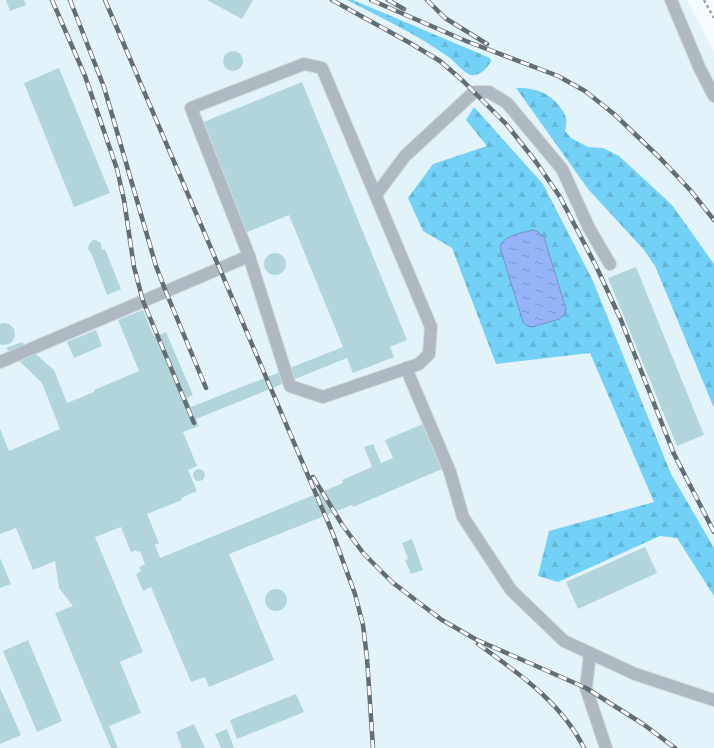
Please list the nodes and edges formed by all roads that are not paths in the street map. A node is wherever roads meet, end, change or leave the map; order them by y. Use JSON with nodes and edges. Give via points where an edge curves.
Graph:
{"nodes":[{"id":1,"x":671,"y":0,"type":"edge"},
{"id":2,"x":714,"y":96,"type":"edge"},
{"id":3,"x":376,"y":195,"type":"junction"},
{"id":4,"x":249,"y":256,"type":"junction"},
{"id":5,"x":610,"y":264,"type":"dead end"},
{"id":6,"x":0,"y":362,"type":"edge"},
{"id":7,"x":406,"y":368,"type":"junction"},
{"id":8,"x":590,"y":653,"type":"junction"},
{"id":9,"x":714,"y":700,"type":"edge"},
{"id":10,"x":606,"y":748,"type":"edge"}],
"edges":[{"from":1,"to":2,"type":"lane"},
{"from":3,"to":4,"type":"lane","via":[[322,68],[304,64],[191,108]]},
{"from":3,"to":5,"type":"lane","via":[[405,156],[474,92],[489,92],[507,103],[562,169]]},
{"from":3,"to":7,"type":"lane","via":[[431,327],[429,354],[419,364]]},
{"from":4,"to":6,"type":"lane"},
{"from":4,"to":7,"type":"lane","via":[[290,386],[323,397]]},
{"from":7,"to":8,"type":"lane","via":[[450,472],[463,517],[511,590],[564,641]]},
{"from":8,"to":9,"type":"lane","via":[[635,674]]},
{"from":8,"to":10,"type":"lane","via":[[586,688]]}]}
